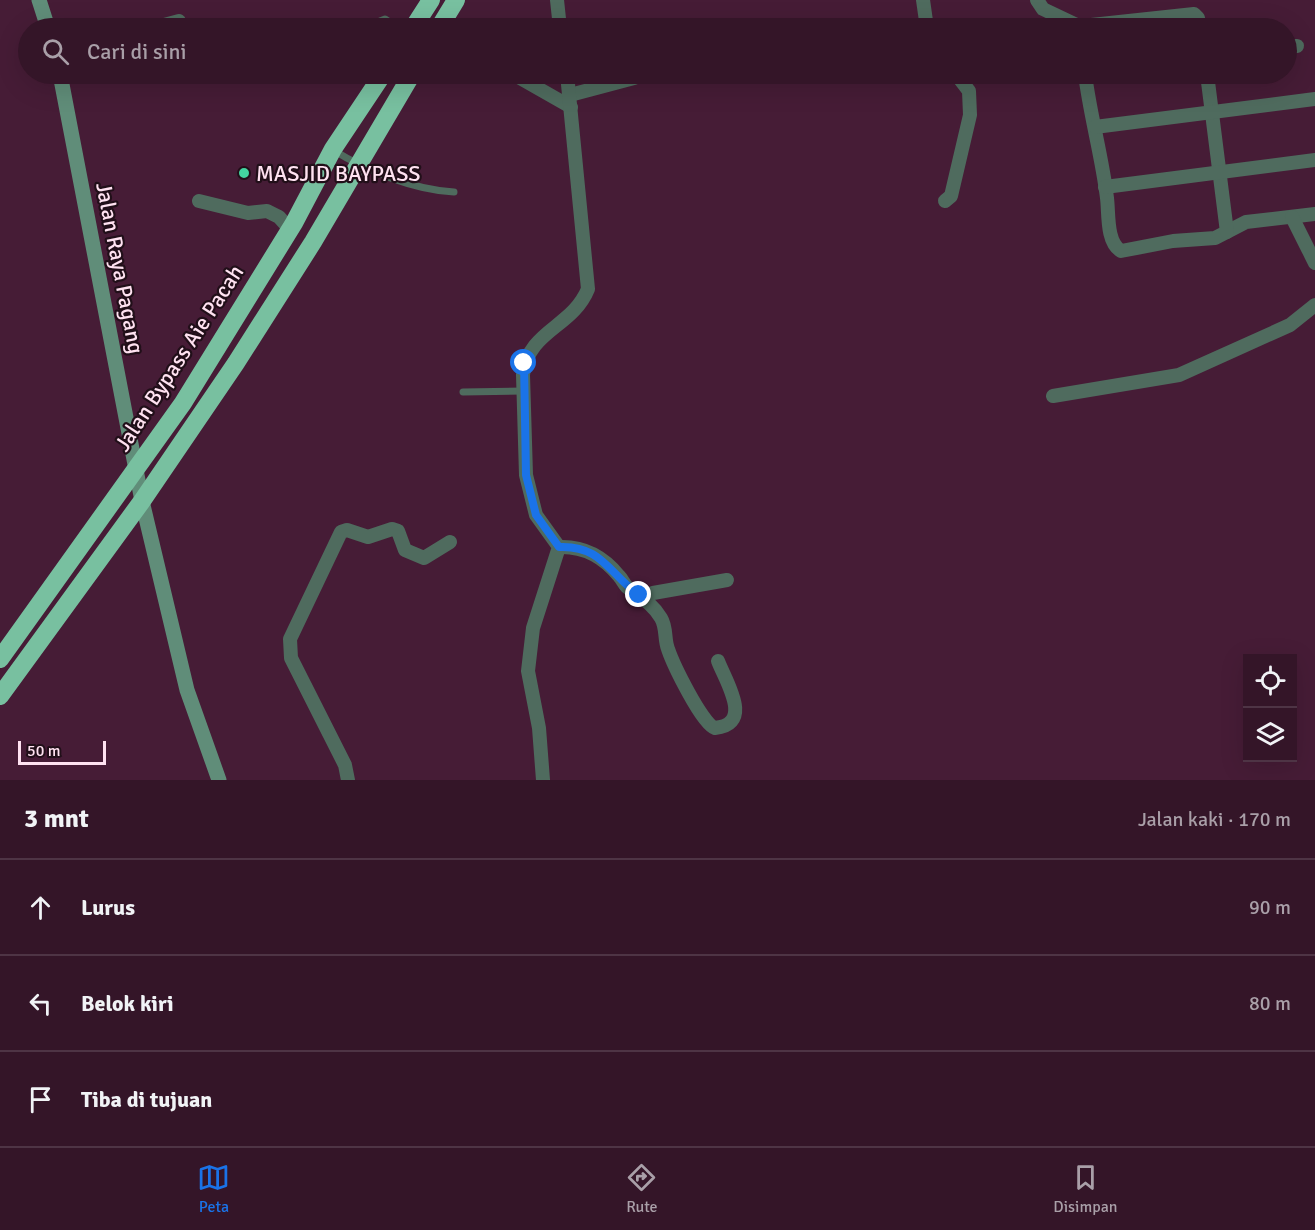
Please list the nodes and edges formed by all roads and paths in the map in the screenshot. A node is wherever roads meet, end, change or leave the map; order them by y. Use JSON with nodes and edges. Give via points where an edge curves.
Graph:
{"nodes":[{"id":1,"x":39,"y":0,"type":"edge"},
{"id":2,"x":431,"y":0,"type":"edge"},
{"id":3,"x":456,"y":0,"type":"edge"},
{"id":4,"x":557,"y":0,"type":"edge"},
{"id":5,"x":923,"y":0,"type":"edge"},
{"id":6,"x":1037,"y":0,"type":"edge"},
{"id":7,"x":45,"y":18,"type":"edge"},
{"id":8,"x":419,"y":18,"type":"edge"},
{"id":9,"x":446,"y":18,"type":"edge"},
{"id":10,"x":559,"y":18,"type":"edge"},
{"id":11,"x":926,"y":18,"type":"edge"},
{"id":12,"x":1062,"y":18,"type":"edge"},
{"id":13,"x":1160,"y":18,"type":"edge"},
{"id":14,"x":1198,"y":18,"type":"edge"},
{"id":15,"x":62,"y":84,"type":"edge"},
{"id":16,"x":376,"y":84,"type":"edge"},
{"id":17,"x":406,"y":84,"type":"edge"},
{"id":18,"x":534,"y":84,"type":"edge"},
{"id":19,"x":568,"y":84,"type":"edge"},
{"id":20,"x":617,"y":84,"type":"edge"},
{"id":21,"x":964,"y":84,"type":"edge"},
{"id":22,"x":1089,"y":84,"type":"edge"},
{"id":23,"x":1208,"y":84,"type":"edge"},
{"id":24,"x":1315,"y":99,"type":"edge"},
{"id":25,"x":570,"y":101,"type":"junction"},
{"id":26,"x":1212,"y":112,"type":"junction"},
{"id":27,"x":1095,"y":127,"type":"junction"},
{"id":28,"x":333,"y":149,"type":"junction"},
{"id":29,"x":1315,"y":160,"type":"edge"},
{"id":30,"x":357,"y":164,"type":"junction"},
{"id":31,"x":1220,"y":174,"type":"junction"},
{"id":32,"x":1106,"y":187,"type":"junction"},
{"id":33,"x":454,"y":192,"type":"dead end"},
{"id":34,"x":199,"y":201,"type":"dead end"},
{"id":35,"x":945,"y":201,"type":"dead end"},
{"id":36,"x":1315,"y":214,"type":"edge"},
{"id":37,"x":1292,"y":217,"type":"junction"},
{"id":38,"x":294,"y":223,"type":"junction"},
{"id":39,"x":1227,"y":232,"type":"junction"},
{"id":40,"x":1315,"y":263,"type":"edge"},
{"id":41,"x":1315,"y":305,"type":"edge"},
{"id":42,"x":463,"y":392,"type":"dead end"},
{"id":43,"x":524,"y":392,"type":"junction"},
{"id":44,"x":1053,"y":396,"type":"dead end"},
{"id":45,"x":135,"y":470,"type":"junction"},
{"id":46,"x":142,"y":501,"type":"junction"},
{"id":47,"x":450,"y":542,"type":"dead end"},
{"id":48,"x":559,"y":547,"type":"junction"},
{"id":49,"x":728,"y":580,"type":"dead end"},
{"id":50,"x":645,"y":599,"type":"junction"},
{"id":51,"x":0,"y":659,"type":"edge"},
{"id":52,"x":718,"y":661,"type":"dead end"},
{"id":53,"x":0,"y":696,"type":"edge"},
{"id":54,"x":219,"y":780,"type":"edge"},
{"id":55,"x":348,"y":780,"type":"edge"},
{"id":56,"x":543,"y":780,"type":"edge"}],
"edges":[{"from":1,"to":7,"type":"street"},
{"from":2,"to":8,"type":"highway"},
{"from":3,"to":9,"type":"highway"},
{"from":4,"to":10,"type":"street"},
{"from":5,"to":11,"type":"street"},
{"from":6,"to":12,"type":"street","via":[[1043,9]]},
{"from":13,"to":14,"type":"street","via":[[1194,14]]},
{"from":15,"to":45,"type":"street","name":"Jalan Raya Pagang"},
{"from":16,"to":28,"type":"highway","name":"Jalan Bypass Aie Pacah"},
{"from":17,"to":30,"type":"highway"},
{"from":18,"to":25,"type":"street"},
{"from":19,"to":25,"type":"street"},
{"from":20,"to":25,"type":"street"},
{"from":21,"to":35,"type":"street","via":[[969,91],[970,115],[951,196]]},
{"from":22,"to":27,"type":"street"},
{"from":23,"to":26,"type":"street"},
{"from":24,"to":26,"type":"street"},
{"from":25,"to":43,"type":"street","via":[[588,289],[583,304],[536,342],[524,363]]},
{"from":26,"to":27,"type":"street"},
{"from":26,"to":31,"type":"street"},
{"from":27,"to":32,"type":"street"},
{"from":28,"to":30,"type":"lane"},
{"from":28,"to":38,"type":"highway","name":"Jalan Bypass Aie Pacah"},
{"from":29,"to":31,"type":"street"},
{"from":30,"to":33,"type":"lane","via":[[430,189]]},
{"from":30,"to":46,"type":"highway","via":[[314,242]]},
{"from":31,"to":32,"type":"street"},
{"from":31,"to":39,"type":"street"},
{"from":32,"to":39,"type":"street","via":[[1112,241],[1120,251],[1215,238]]},
{"from":34,"to":38,"type":"street","via":[[248,213],[267,211],[288,227]]},
{"from":36,"to":37,"type":"street"},
{"from":37,"to":39,"type":"street","via":[[1246,222]]},
{"from":37,"to":40,"type":"street"},
{"from":38,"to":45,"type":"highway","name":"Jalan Bypass Aie Pacah","via":[[183,403]]},
{"from":41,"to":44,"type":"street","via":[[1290,325],[1179,375]]},
{"from":42,"to":43,"type":"lane"},
{"from":43,"to":48,"type":"street","via":[[526,475],[536,515]]},
{"from":45,"to":46,"type":"street","name":"Jalan Raya Pagang"},
{"from":45,"to":51,"type":"highway","name":"Jalan Bypass Aie Pacah"},
{"from":46,"to":53,"type":"highway"},
{"from":46,"to":54,"type":"street","name":"Jalan Raya Pagang","via":[[187,690]]},
{"from":47,"to":55,"type":"street","via":[[424,558],[405,550],[398,531],[392,529],[368,537],[347,530],[341,532],[304,606],[290,639],[291,658],[345,765]]},
{"from":48,"to":50,"type":"street","via":[[577,546],[597,555],[626,586]]},
{"from":48,"to":56,"type":"street","via":[[533,628],[528,671],[539,728]]},
{"from":49,"to":50,"type":"street","via":[[653,592]]},
{"from":50,"to":52,"type":"street","via":[[661,618],[667,647],[705,721],[715,728],[734,720],[737,710]]}]}
